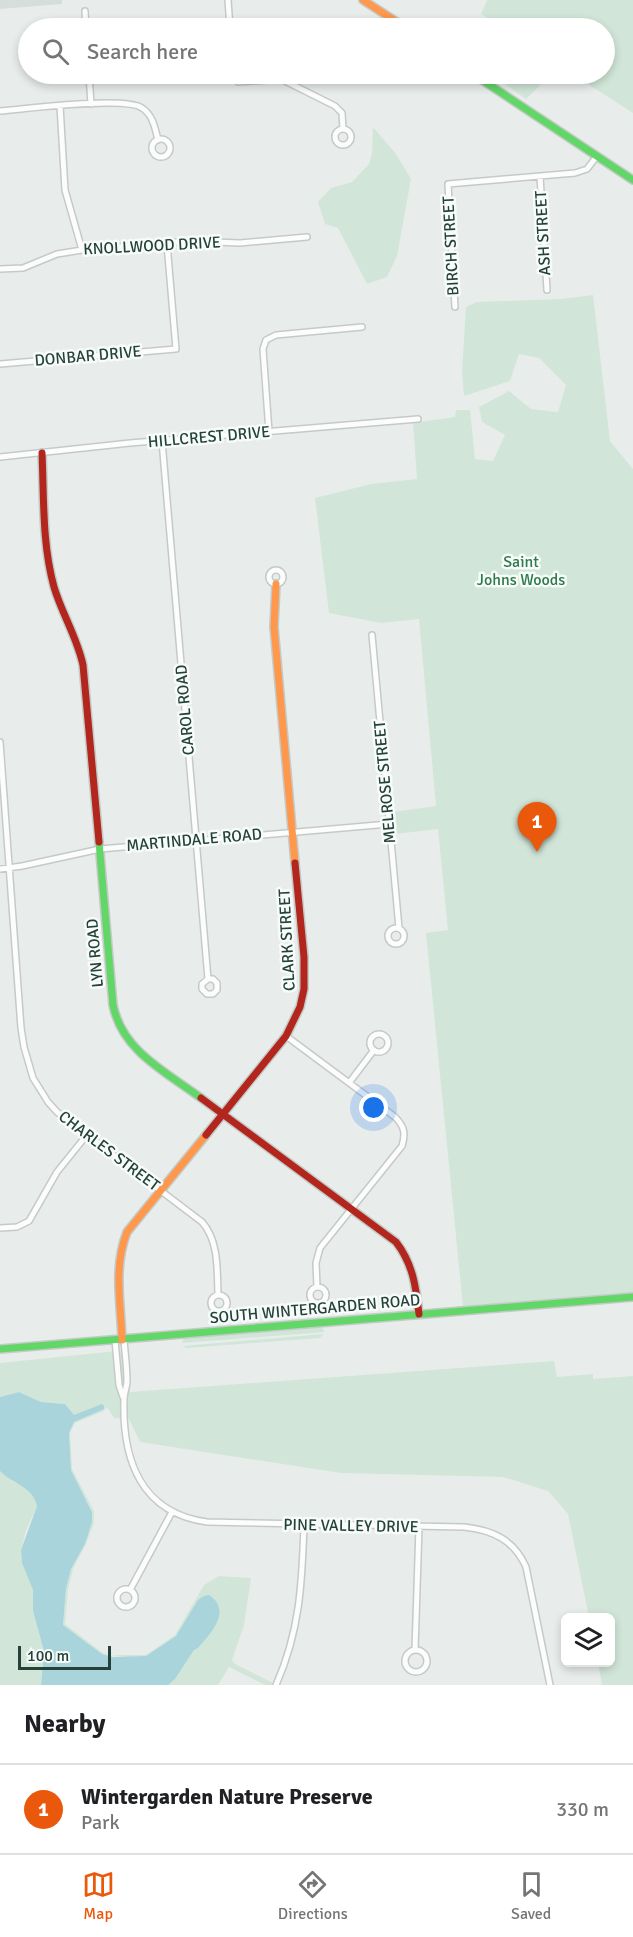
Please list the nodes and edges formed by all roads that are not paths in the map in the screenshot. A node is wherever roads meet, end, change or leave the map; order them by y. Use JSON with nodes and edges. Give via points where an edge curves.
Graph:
{"nodes":[{"id":1,"x":228,"y":0,"type":"edge"},
{"id":2,"x":363,"y":0,"type":"edge"},
{"id":3,"x":85,"y":11,"type":"dead end"},
{"id":4,"x":85,"y":18,"type":"edge"},
{"id":5,"x":229,"y":18,"type":"edge"},
{"id":6,"x":391,"y":18,"type":"edge"},
{"id":7,"x":90,"y":84,"type":"edge"},
{"id":8,"x":291,"y":84,"type":"edge"},
{"id":9,"x":488,"y":84,"type":"edge"},
{"id":10,"x":91,"y":104,"type":"junction"},
{"id":11,"x":60,"y":106,"type":"junction"},
{"id":12,"x":0,"y":111,"type":"edge"},
{"id":13,"x":343,"y":129,"type":"dead end"},
{"id":14,"x":158,"y":140,"type":"dead end"},
{"id":15,"x":597,"y":156,"type":"junction"},
{"id":16,"x":540,"y":176,"type":"junction"},
{"id":17,"x":633,"y":180,"type":"edge"},
{"id":18,"x":307,"y":237,"type":"dead end"},
{"id":19,"x":167,"y":244,"type":"junction"},
{"id":20,"x":82,"y":250,"type":"junction"},
{"id":21,"x":0,"y":269,"type":"edge"},
{"id":22,"x":546,"y":290,"type":"dead end"},
{"id":23,"x":455,"y":307,"type":"dead end"},
{"id":24,"x":362,"y":327,"type":"dead end"},
{"id":25,"x":0,"y":364,"type":"edge"},
{"id":26,"x":418,"y":419,"type":"dead end"},
{"id":27,"x":269,"y":432,"type":"junction"},
{"id":28,"x":162,"y":441,"type":"junction"},
{"id":29,"x":42,"y":453,"type":"junction"},
{"id":30,"x":0,"y":457,"type":"edge"},
{"id":31,"x":276,"y":584,"type":"dead end"},
{"id":32,"x":372,"y":635,"type":"dead end"},
{"id":33,"x":0,"y":742,"type":"edge"},
{"id":34,"x":389,"y":824,"type":"junction"},
{"id":35,"x":293,"y":832,"type":"junction"},
{"id":36,"x":197,"y":840,"type":"junction"},
{"id":37,"x":100,"y":849,"type":"junction"},
{"id":38,"x":8,"y":867,"type":"junction"},
{"id":39,"x":0,"y":869,"type":"edge"},
{"id":40,"x":399,"y":928,"type":"dead end"},
{"id":41,"x":208,"y":979,"type":"dead end"},
{"id":42,"x":286,"y":1036,"type":"junction"},
{"id":43,"x":374,"y":1050,"type":"dead end"},
{"id":44,"x":349,"y":1083,"type":"junction"},
{"id":45,"x":222,"y":1114,"type":"junction"},
{"id":46,"x":87,"y":1136,"type":"junction"},
{"id":47,"x":160,"y":1190,"type":"junction"},
{"id":48,"x":351,"y":1208,"type":"junction"},
{"id":49,"x":0,"y":1228,"type":"edge"},
{"id":50,"x":317,"y":1287,"type":"dead end"},
{"id":51,"x":219,"y":1294,"type":"dead end"},
{"id":52,"x":633,"y":1297,"type":"edge"},
{"id":53,"x":419,"y":1314,"type":"junction"},
{"id":54,"x":120,"y":1340,"type":"junction"},
{"id":55,"x":0,"y":1349,"type":"edge"},
{"id":56,"x":172,"y":1512,"type":"junction"},
{"id":57,"x":304,"y":1525,"type":"junction"},
{"id":58,"x":419,"y":1527,"type":"junction"},
{"id":59,"x":130,"y":1590,"type":"dead end"},
{"id":60,"x":416,"y":1650,"type":"junction"},
{"id":61,"x":276,"y":1685,"type":"edge"},
{"id":62,"x":550,"y":1685,"type":"edge"}],
"edges":[{"from":1,"to":5,"type":"street"},
{"from":2,"to":6,"type":"street"},
{"from":3,"to":4,"type":"street"},
{"from":7,"to":10,"type":"street"},
{"from":8,"to":13,"type":"street","via":[[339,109],[344,118]]},
{"from":9,"to":15,"type":"street"},
{"from":10,"to":11,"type":"street"},
{"from":10,"to":14,"type":"street","via":[[126,103],[142,107],[153,120]]},
{"from":11,"to":12,"type":"street"},
{"from":11,"to":20,"type":"street","via":[[65,190]]},
{"from":15,"to":16,"type":"street","via":[[582,171]]},
{"from":15,"to":17,"type":"street"},
{"from":16,"to":22,"type":"street","name":"ASH STREET"},
{"from":16,"to":23,"type":"street","name":"BIRCH STREET","via":[[447,184]]},
{"from":18,"to":19,"type":"street","name":"KNOLLWOOD DRIVE"},
{"from":19,"to":20,"type":"street","name":"KNOLLWOOD DRIVE"},
{"from":19,"to":25,"type":"street","name":"DONBAR DRIVE","via":[[176,349]]},
{"from":20,"to":21,"type":"street","name":"KNOLLWOOD DRIVE","via":[[57,254],[23,268]]},
{"from":24,"to":27,"type":"street","via":[[296,332],[266,340],[263,349]]},
{"from":26,"to":27,"type":"street","name":"HILLCREST DRIVE"},
{"from":27,"to":28,"type":"street","name":"HILLCREST DRIVE"},
{"from":28,"to":29,"type":"street","name":"HILLCREST DRIVE"},
{"from":28,"to":36,"type":"street","name":"CAROL ROAD"},
{"from":29,"to":30,"type":"street","name":"HILLCREST DRIVE"},
{"from":29,"to":37,"type":"street","name":"LYN ROAD","via":[[54,585],[83,665]]},
{"from":31,"to":35,"type":"street","name":"CLARK STREET","via":[[274,627]]},
{"from":32,"to":34,"type":"street","name":"MELROSE STREET"},
{"from":33,"to":38,"type":"street","name":"CHARLES STREET"},
{"from":34,"to":35,"type":"street","name":"MARTINDALE ROAD"},
{"from":34,"to":40,"type":"street","name":"MELROSE STREET"},
{"from":35,"to":36,"type":"street","name":"MARTINDALE ROAD"},
{"from":35,"to":42,"type":"street","name":"CLARK STREET","via":[[305,982],[300,1013]]},
{"from":36,"to":37,"type":"street","name":"MARTINDALE ROAD"},
{"from":36,"to":41,"type":"street","name":"CAROL ROAD"},
{"from":37,"to":38,"type":"street","name":"MARTINDALE ROAD"},
{"from":37,"to":45,"type":"street","name":"LYN ROAD","via":[[117,1024],[133,1047]]},
{"from":38,"to":39,"type":"street","name":"MARTINDALE ROAD"},
{"from":38,"to":46,"type":"street","name":"CHARLES STREET","via":[[21,1028],[28,1065],[48,1102]]},
{"from":42,"to":44,"type":"street"},
{"from":42,"to":45,"type":"street","name":"CLARK STREET"},
{"from":43,"to":44,"type":"street"},
{"from":44,"to":48,"type":"street","via":[[400,1121],[405,1134],[402,1146]]},
{"from":45,"to":47,"type":"street","name":"CLARK STREET"},
{"from":45,"to":48,"type":"street","name":"LYN ROAD"},
{"from":46,"to":47,"type":"street","name":"CHARLES STREET"},
{"from":46,"to":49,"type":"street","via":[[49,1184],[29,1221],[17,1227]]},
{"from":47,"to":51,"type":"street","name":"CHARLES STREET","via":[[208,1229],[215,1252]]},
{"from":47,"to":54,"type":"street","name":"CLARK STREET","via":[[127,1232],[120,1249]]},
{"from":48,"to":50,"type":"street","via":[[318,1252]]},
{"from":48,"to":53,"type":"street","name":"LYN ROAD","via":[[404,1252],[415,1277]]},
{"from":52,"to":53,"type":"street","name":"SOUTH WINTERGARDEN ROAD"},
{"from":53,"to":54,"type":"street","name":"SOUTH WINTERGARDEN ROAD"},
{"from":54,"to":55,"type":"street","name":"SOUTH WINTERGARDEN ROAD"},
{"from":54,"to":56,"type":"street","name":"PINE VALLEY DRIVE","via":[[127,1383],[124,1398],[128,1449],[135,1472],[150,1495]]},
{"from":56,"to":57,"type":"street","name":"PINE VALLEY DRIVE","via":[[207,1522]]},
{"from":56,"to":59,"type":"street"},
{"from":57,"to":58,"type":"street","name":"PINE VALLEY DRIVE"},
{"from":57,"to":61,"type":"street","via":[[299,1611]]},
{"from":58,"to":60,"type":"street"},
{"from":58,"to":62,"type":"street","name":"PINE VALLEY DRIVE","via":[[488,1531],[517,1551],[530,1581]]},
{"from":60,"to":60,"type":"street","via":[[405,1661],[415,1671],[423,1669],[427,1660]]}]}
